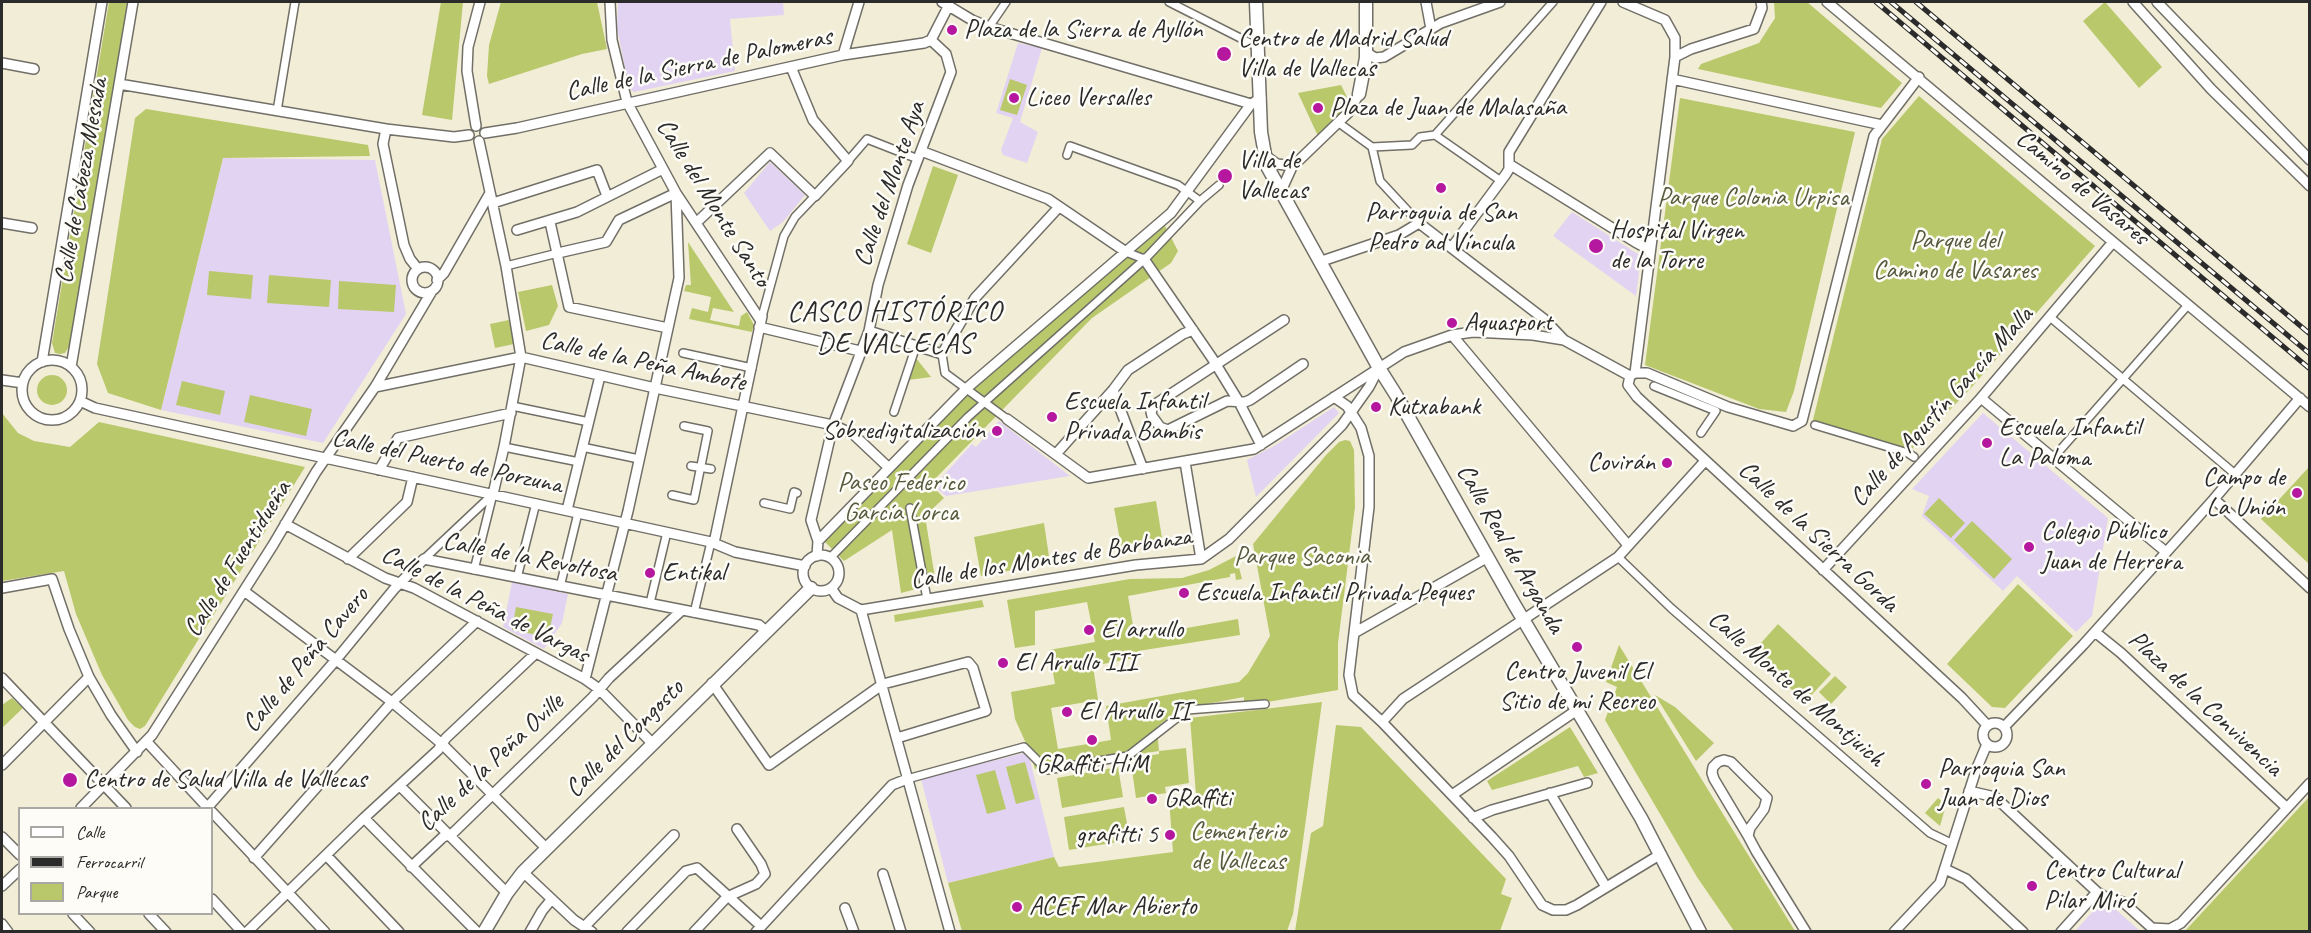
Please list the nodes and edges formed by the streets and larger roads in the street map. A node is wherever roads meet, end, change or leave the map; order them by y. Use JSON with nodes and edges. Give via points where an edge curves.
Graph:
{"nodes":[{"id":1,"x":102,"y":2,"type":"edge"},
{"id":2,"x":133,"y":2,"type":"edge"},
{"id":3,"x":295,"y":2,"type":"edge"},
{"id":4,"x":480,"y":2,"type":"edge"},
{"id":5,"x":610,"y":2,"type":"edge"},
{"id":6,"x":859,"y":2,"type":"edge"},
{"id":7,"x":1006,"y":2,"type":"edge"},
{"id":8,"x":1168,"y":2,"type":"edge"},
{"id":9,"x":1256,"y":2,"type":"edge"},
{"id":10,"x":1366,"y":2,"type":"edge"},
{"id":11,"x":1426,"y":2,"type":"edge"},
{"id":12,"x":1500,"y":2,"type":"edge"},
{"id":13,"x":1553,"y":2,"type":"edge"},
{"id":14,"x":1601,"y":2,"type":"edge"},
{"id":15,"x":1623,"y":2,"type":"edge"},
{"id":16,"x":1761,"y":2,"type":"edge"},
{"id":17,"x":1827,"y":2,"type":"edge"},
{"id":18,"x":2133,"y":2,"type":"edge"},
{"id":19,"x":2157,"y":2,"type":"edge"},
{"id":20,"x":946,"y":3,"type":"edge"},
{"id":21,"x":989,"y":27,"type":"junction"},
{"id":22,"x":1431,"y":29,"type":"junction"},
{"id":23,"x":928,"y":41,"type":"junction"},
{"id":24,"x":1258,"y":47,"type":"junction"},
{"id":25,"x":1366,"y":52,"type":"junction"},
{"id":26,"x":843,"y":55,"type":"junction"},
{"id":27,"x":1675,"y":57,"type":"junction"},
{"id":28,"x":2,"y":63,"type":"edge"},
{"id":29,"x":791,"y":67,"type":"junction"},
{"id":30,"x":34,"y":69,"type":"dead end"},
{"id":31,"x":1919,"y":77,"type":"junction"},
{"id":32,"x":1672,"y":80,"type":"junction"},
{"id":33,"x":119,"y":84,"type":"junction"},
{"id":34,"x":1359,"y":94,"type":"joint"},
{"id":35,"x":1256,"y":101,"type":"junction"},
{"id":36,"x":627,"y":102,"type":"junction"},
{"id":37,"x":277,"y":111,"type":"junction"},
{"id":38,"x":1339,"y":123,"type":"junction"},
{"id":39,"x":1882,"y":124,"type":"junction"},
{"id":40,"x":476,"y":126,"type":"junction"},
{"id":41,"x":386,"y":129,"type":"junction"},
{"id":42,"x":469,"y":135,"type":"junction"},
{"id":43,"x":1435,"y":135,"type":"junction"},
{"id":44,"x":482,"y":137,"type":"junction"},
{"id":45,"x":1372,"y":147,"type":"junction"},
{"id":46,"x":919,"y":155,"type":"junction"},
{"id":47,"x":1067,"y":155,"type":"dead end"},
{"id":48,"x":1266,"y":156,"type":"junction"},
{"id":49,"x":2310,"y":160,"type":"edge"},
{"id":50,"x":848,"y":161,"type":"junction"},
{"id":51,"x":1298,"y":162,"type":"junction"},
{"id":52,"x":1509,"y":164,"type":"junction"},
{"id":53,"x":663,"y":169,"type":"junction"},
{"id":54,"x":1502,"y":181,"type":"junction"},
{"id":55,"x":1218,"y":185,"type":"dead end"},
{"id":56,"x":2310,"y":186,"type":"edge"},
{"id":57,"x":1282,"y":189,"type":"junction"},
{"id":58,"x":1188,"y":191,"type":"junction"},
{"id":59,"x":490,"y":193,"type":"junction"},
{"id":60,"x":676,"y":194,"type":"junction"},
{"id":61,"x":607,"y":196,"type":"junction"},
{"id":62,"x":815,"y":196,"type":"junction"},
{"id":63,"x":1200,"y":201,"type":"junction"},
{"id":64,"x":493,"y":203,"type":"junction"},
{"id":65,"x":1059,"y":207,"type":"junction"},
{"id":66,"x":550,"y":222,"type":"junction"},
{"id":67,"x":2,"y":223,"type":"edge"},
{"id":68,"x":696,"y":223,"type":"junction"},
{"id":69,"x":1419,"y":224,"type":"junction"},
{"id":70,"x":32,"y":228,"type":"dead end"},
{"id":71,"x":518,"y":230,"type":"dead end"},
{"id":72,"x":2113,"y":242,"type":"junction"},
{"id":73,"x":1452,"y":247,"type":"junction"},
{"id":74,"x":1650,"y":250,"type":"junction"},
{"id":75,"x":1126,"y":252,"type":"junction"},
{"id":76,"x":558,"y":253,"type":"junction"},
{"id":77,"x":454,"y":254,"type":"junction"},
{"id":78,"x":1144,"y":259,"type":"junction"},
{"id":79,"x":1319,"y":262,"type":"junction"},
{"id":80,"x":506,"y":266,"type":"junction"},
{"id":81,"x":418,"y":269,"type":"junction"},
{"id":82,"x":432,"y":270,"type":"junction"},
{"id":83,"x":438,"y":280,"type":"junction"},
{"id":84,"x":418,"y":291,"type":"junction"},
{"id":85,"x":432,"y":291,"type":"junction"},
{"id":86,"x":2188,"y":305,"type":"junction"},
{"id":87,"x":2050,"y":317,"type":"junction"},
{"id":88,"x":416,"y":320,"type":"junction"},
{"id":89,"x":761,"y":320,"type":"junction"},
{"id":90,"x":1284,"y":320,"type":"dead end"},
{"id":91,"x":668,"y":328,"type":"junction"},
{"id":92,"x":1193,"y":330,"type":"junction"},
{"id":93,"x":869,"y":331,"type":"junction"},
{"id":94,"x":1452,"y":335,"type":"junction"},
{"id":95,"x":1564,"y":340,"type":"junction"},
{"id":96,"x":916,"y":346,"type":"junction"},
{"id":97,"x":860,"y":351,"type":"junction"},
{"id":98,"x":683,"y":353,"type":"dead end"},
{"id":99,"x":942,"y":354,"type":"junction"},
{"id":100,"x":521,"y":357,"type":"junction"},
{"id":101,"x":42,"y":362,"type":"junction"},
{"id":102,"x":1216,"y":364,"type":"junction"},
{"id":103,"x":1303,"y":364,"type":"dead end"},
{"id":104,"x":71,"y":368,"type":"junction"},
{"id":105,"x":752,"y":368,"type":"junction"},
{"id":106,"x":1378,"y":368,"type":"junction"},
{"id":107,"x":1633,"y":375,"type":"junction"},
{"id":108,"x":600,"y":376,"type":"junction"},
{"id":109,"x":2122,"y":379,"type":"junction"},
{"id":110,"x":2,"y":380,"type":"edge"},
{"id":111,"x":23,"y":383,"type":"junction"},
{"id":112,"x":1654,"y":386,"type":"dead end"},
{"id":113,"x":375,"y":387,"type":"junction"},
{"id":114,"x":654,"y":388,"type":"junction"},
{"id":115,"x":967,"y":388,"type":"junction"},
{"id":116,"x":1113,"y":390,"type":"junction"},
{"id":117,"x":1335,"y":397,"type":"junction"},
{"id":118,"x":1982,"y":398,"type":"junction"},
{"id":119,"x":2300,"y":398,"type":"junction"},
{"id":120,"x":80,"y":401,"type":"junction"},
{"id":121,"x":984,"y":402,"type":"junction"},
{"id":122,"x":1239,"y":402,"type":"junction"},
{"id":123,"x":744,"y":405,"type":"junction"},
{"id":124,"x":2310,"y":407,"type":"edge"},
{"id":125,"x":512,"y":409,"type":"junction"},
{"id":126,"x":894,"y":412,"type":"dead end"},
{"id":127,"x":1351,"y":413,"type":"junction"},
{"id":128,"x":1007,"y":419,"type":"joint"},
{"id":129,"x":589,"y":422,"type":"junction"},
{"id":130,"x":833,"y":425,"type":"junction"},
{"id":131,"x":1815,"y":425,"type":"dead end"},
{"id":132,"x":684,"y":426,"type":"dead end"},
{"id":133,"x":1701,"y":433,"type":"dead end"},
{"id":134,"x":1261,"y":446,"type":"junction"},
{"id":135,"x":504,"y":447,"type":"junction"},
{"id":136,"x":582,"y":447,"type":"junction"},
{"id":137,"x":1056,"y":454,"type":"junction"},
{"id":138,"x":2054,"y":457,"type":"junction"},
{"id":139,"x":327,"y":458,"type":"junction"},
{"id":140,"x":1914,"y":458,"type":"dead end"},
{"id":141,"x":639,"y":459,"type":"junction"},
{"id":142,"x":1706,"y":461,"type":"junction"},
{"id":143,"x":579,"y":462,"type":"junction"},
{"id":144,"x":1185,"y":462,"type":"junction"},
{"id":145,"x":691,"y":466,"type":"dead end"},
{"id":146,"x":701,"y":467,"type":"junction"},
{"id":147,"x":888,"y":467,"type":"junction"},
{"id":148,"x":711,"y":469,"type":"dead end"},
{"id":149,"x":1143,"y":469,"type":"junction"},
{"id":150,"x":379,"y":470,"type":"junction"},
{"id":151,"x":2235,"y":474,"type":"junction"},
{"id":152,"x":413,"y":477,"type":"junction"},
{"id":153,"x":796,"y":493,"type":"dead end"},
{"id":154,"x":493,"y":494,"type":"junction"},
{"id":155,"x":672,"y":495,"type":"dead end"},
{"id":156,"x":2214,"y":499,"type":"junction"},
{"id":157,"x":536,"y":503,"type":"junction"},
{"id":158,"x":764,"y":503,"type":"dead end"},
{"id":159,"x":910,"y":508,"type":"dead end"},
{"id":160,"x":567,"y":510,"type":"junction"},
{"id":161,"x":578,"y":513,"type":"junction"},
{"id":162,"x":624,"y":523,"type":"junction"},
{"id":163,"x":285,"y":524,"type":"junction"},
{"id":164,"x":667,"y":532,"type":"junction"},
{"id":165,"x":818,"y":541,"type":"junction"},
{"id":166,"x":712,"y":542,"type":"junction"},
{"id":167,"x":1627,"y":544,"type":"junction"},
{"id":168,"x":2166,"y":552,"type":"junction"},
{"id":169,"x":818,"y":556,"type":"junction"},
{"id":170,"x":1488,"y":557,"type":"junction"},
{"id":171,"x":1618,"y":557,"type":"junction"},
{"id":172,"x":830,"y":558,"type":"junction"},
{"id":173,"x":348,"y":559,"type":"junction"},
{"id":174,"x":424,"y":559,"type":"junction"},
{"id":175,"x":1201,"y":559,"type":"junction"},
{"id":176,"x":805,"y":566,"type":"junction"},
{"id":177,"x":474,"y":570,"type":"junction"},
{"id":178,"x":1823,"y":570,"type":"junction"},
{"id":179,"x":517,"y":578,"type":"junction"},
{"id":180,"x":400,"y":584,"type":"junction"},
{"id":181,"x":560,"y":586,"type":"junction"},
{"id":182,"x":2,"y":588,"type":"edge"},
{"id":183,"x":811,"y":588,"type":"junction"},
{"id":184,"x":831,"y":588,"type":"junction"},
{"id":185,"x":2310,"y":588,"type":"edge"},
{"id":186,"x":243,"y":591,"type":"junction"},
{"id":187,"x":606,"y":594,"type":"junction"},
{"id":188,"x":927,"y":599,"type":"junction"},
{"id":189,"x":650,"y":603,"type":"junction"},
{"id":190,"x":682,"y":610,"type":"junction"},
{"id":191,"x":861,"y":610,"type":"junction"},
{"id":192,"x":694,"y":613,"type":"junction"},
{"id":193,"x":1524,"y":620,"type":"junction"},
{"id":194,"x":477,"y":621,"type":"junction"},
{"id":195,"x":766,"y":631,"type":"junction"},
{"id":196,"x":2094,"y":632,"type":"junction"},
{"id":197,"x":1354,"y":633,"type":"junction"},
{"id":198,"x":536,"y":653,"type":"junction"},
{"id":199,"x":335,"y":661,"type":"junction"},
{"id":200,"x":89,"y":677,"type":"junction"},
{"id":201,"x":2,"y":678,"type":"edge"},
{"id":202,"x":585,"y":679,"type":"junction"},
{"id":203,"x":712,"y":683,"type":"junction"},
{"id":204,"x":883,"y":684,"type":"junction"},
{"id":205,"x":599,"y":689,"type":"junction"},
{"id":206,"x":392,"y":702,"type":"junction"},
{"id":207,"x":1265,"y":704,"type":"dead end"},
{"id":208,"x":1578,"y":710,"type":"junction"},
{"id":209,"x":43,"y":722,"type":"junction"},
{"id":210,"x":1382,"y":722,"type":"junction"},
{"id":211,"x":1987,"y":725,"type":"junction"},
{"id":212,"x":2004,"y":727,"type":"junction"},
{"id":213,"x":897,"y":738,"type":"junction"},
{"id":214,"x":147,"y":742,"type":"junction"},
{"id":215,"x":652,"y":743,"type":"junction"},
{"id":216,"x":442,"y":744,"type":"junction"},
{"id":217,"x":1987,"y":744,"type":"junction"},
{"id":218,"x":137,"y":752,"type":"junction"},
{"id":219,"x":3,"y":761,"type":"edge"},
{"id":220,"x":907,"y":779,"type":"junction"},
{"id":221,"x":1587,"y":783,"type":"dead end"},
{"id":222,"x":2310,"y":783,"type":"edge"},
{"id":223,"x":104,"y":785,"type":"junction"},
{"id":224,"x":400,"y":786,"type":"junction"},
{"id":225,"x":1969,"y":791,"type":"junction"},
{"id":226,"x":1550,"y":793,"type":"junction"},
{"id":227,"x":493,"y":794,"type":"junction"},
{"id":228,"x":1452,"y":795,"type":"junction"},
{"id":229,"x":82,"y":807,"type":"edge"},
{"id":230,"x":125,"y":807,"type":"edge"},
{"id":231,"x":207,"y":807,"type":"edge"},
{"id":232,"x":211,"y":807,"type":"edge"},
{"id":233,"x":2287,"y":808,"type":"junction"},
{"id":234,"x":213,"y":813,"type":"edge"},
{"id":235,"x":364,"y":818,"type":"junction"},
{"id":236,"x":1473,"y":818,"type":"junction"},
{"id":237,"x":737,"y":829,"type":"dead end"},
{"id":238,"x":449,"y":835,"type":"junction"},
{"id":239,"x":674,"y":835,"type":"dead end"},
{"id":240,"x":1748,"y":836,"type":"junction"},
{"id":241,"x":2,"y":837,"type":"edge"},
{"id":242,"x":1953,"y":844,"type":"junction"},
{"id":243,"x":547,"y":849,"type":"junction"},
{"id":244,"x":18,"y":853,"type":"edge"},
{"id":245,"x":1661,"y":854,"type":"junction"},
{"id":246,"x":326,"y":855,"type":"junction"},
{"id":247,"x":254,"y":858,"type":"junction"},
{"id":248,"x":411,"y":867,"type":"junction"},
{"id":249,"x":1945,"y":869,"type":"junction"},
{"id":250,"x":18,"y":871,"type":"edge"},
{"id":251,"x":523,"y":872,"type":"junction"},
{"id":252,"x":883,"y":874,"type":"dead end"},
{"id":253,"x":2,"y":886,"type":"edge"},
{"id":254,"x":1606,"y":888,"type":"junction"},
{"id":255,"x":2097,"y":892,"type":"junction"},
{"id":256,"x":287,"y":893,"type":"junction"},
{"id":257,"x":507,"y":893,"type":"junction"},
{"id":258,"x":727,"y":897,"type":"junction"},
{"id":259,"x":213,"y":900,"type":"edge"},
{"id":260,"x":552,"y":900,"type":"junction"},
{"id":261,"x":845,"y":908,"type":"dead end"},
{"id":262,"x":75,"y":915,"type":"edge"},
{"id":263,"x":150,"y":915,"type":"edge"},
{"id":264,"x":2,"y":924,"type":"edge"},
{"id":265,"x":589,"y":929,"type":"edge"},
{"id":266,"x":758,"y":929,"type":"edge"},
{"id":267,"x":8,"y":932,"type":"edge"},
{"id":268,"x":90,"y":932,"type":"edge"},
{"id":269,"x":166,"y":932,"type":"edge"},
{"id":270,"x":242,"y":932,"type":"edge"},
{"id":271,"x":247,"y":932,"type":"edge"},
{"id":272,"x":324,"y":932,"type":"edge"},
{"id":273,"x":399,"y":932,"type":"edge"},
{"id":274,"x":477,"y":932,"type":"edge"},
{"id":275,"x":484,"y":932,"type":"edge"},
{"id":276,"x":530,"y":932,"type":"edge"},
{"id":277,"x":627,"y":932,"type":"edge"},
{"id":278,"x":694,"y":932,"type":"edge"},
{"id":279,"x":854,"y":932,"type":"edge"},
{"id":280,"x":901,"y":932,"type":"edge"},
{"id":281,"x":950,"y":932,"type":"edge"},
{"id":282,"x":1700,"y":932,"type":"edge"},
{"id":283,"x":1806,"y":932,"type":"edge"},
{"id":284,"x":1894,"y":932,"type":"edge"},
{"id":285,"x":2023,"y":932,"type":"edge"},
{"id":286,"x":2061,"y":932,"type":"edge"}],
"edges":[{"from":1,"to":101,"type":"street","name":"Calle de Cabeza Mesada"},
{"from":2,"to":33,"type":"street","name":"Calle de Cabeza Mesada"},
{"from":3,"to":37,"type":"street"},
{"from":4,"to":40,"type":"street","via":[[467,55]]},
{"from":5,"to":36,"type":"street","name":"Calle del Monte Santo","via":[[612,40]]},
{"from":6,"to":26,"type":"street"},
{"from":7,"to":21,"type":"street"},
{"from":8,"to":24,"type":"street"},
{"from":9,"to":24,"type":"street","name":"Calle Real de Arganda"},
{"from":10,"to":25,"type":"street"},
{"from":11,"to":22,"type":"street"},
{"from":12,"to":22,"type":"street"},
{"from":13,"to":43,"type":"street"},
{"from":14,"to":52,"type":"street","via":[[1509,152]]},
{"from":15,"to":27,"type":"street","via":[[1665,20],[1675,38]]},
{"from":16,"to":27,"type":"street","via":[[1754,29]]},
{"from":17,"to":31,"type":"street","name":"Camino de Vasares"},
{"from":18,"to":56,"type":"street","via":[[2211,89]]},
{"from":19,"to":49,"type":"street"},
{"from":20,"to":21,"type":"street"},
{"from":20,"to":23,"type":"street"},
{"from":21,"to":35,"type":"street"},
{"from":22,"to":25,"type":"street","via":[[1384,57],[1374,58]]},
{"from":23,"to":26,"type":"street","name":"Calle de la Sierra de Palomeras"},
{"from":23,"to":46,"type":"street","name":"Calle del Monte Aya","via":[[946,54],[951,72]]},
{"from":24,"to":35,"type":"street","name":"Calle Real de Arganda"},
{"from":25,"to":34,"type":"street"},
{"from":26,"to":29,"type":"street","name":"Calle de la Sierra de Palomeras"},
{"from":27,"to":32,"type":"street"},
{"from":28,"to":30,"type":"street"},
{"from":29,"to":36,"type":"street","name":"Calle de la Sierra de Palomeras"},
{"from":29,"to":50,"type":"street","via":[[813,120]]},
{"from":31,"to":39,"type":"street"},
{"from":31,"to":72,"type":"street","name":"Camino de Vasares"},
{"from":32,"to":39,"type":"street"},
{"from":32,"to":74,"type":"street"},
{"from":33,"to":37,"type":"street"},
{"from":33,"to":104,"type":"street","name":"Calle de Cabeza Mesada"},
{"from":34,"to":38,"type":"street"},
{"from":35,"to":48,"type":"street","name":"Calle Real de Arganda"},
{"from":35,"to":58,"type":"street"},
{"from":36,"to":44,"type":"street","name":"Calle de la Sierra de Palomeras"},
{"from":36,"to":53,"type":"street","name":"Calle del Monte Santo"},
{"from":37,"to":41,"type":"street"},
{"from":38,"to":45,"type":"street"},
{"from":38,"to":51,"type":"street"},
{"from":39,"to":107,"type":"street","via":[[1874,135],[1802,421],[1793,426],[1728,407],[1647,374]]},
{"from":40,"to":42,"type":"street"},
{"from":40,"to":44,"type":"street","via":[[483,129]]},
{"from":41,"to":42,"type":"street","via":[[454,137]]},
{"from":41,"to":81,"type":"street","via":[[383,144],[404,245]]},
{"from":42,"to":44,"type":"street","via":[[474,141]]},
{"from":43,"to":45,"type":"street","via":[[1420,137],[1412,145]]},
{"from":43,"to":54,"type":"street"},
{"from":44,"to":59,"type":"street"},
{"from":45,"to":69,"type":"street","via":[[1380,181]]},
{"from":46,"to":50,"type":"street","via":[[867,139]]},
{"from":46,"to":65,"type":"street","via":[[1048,199]]},
{"from":46,"to":93,"type":"street","name":"Calle del Monte Aya","via":[[878,285]]},
{"from":47,"to":58,"type":"street","via":[[1070,146]]},
{"from":48,"to":51,"type":"street","via":[[1285,165]]},
{"from":48,"to":57,"type":"street","name":"Calle Real de Arganda","via":[[1278,188]]},
{"from":50,"to":62,"type":"street"},
{"from":51,"to":57,"type":"street","via":[[1288,172]]},
{"from":52,"to":54,"type":"street"},
{"from":52,"to":74,"type":"street"},
{"from":53,"to":60,"type":"street","name":"Calle del Monte Santo"},
{"from":53,"to":61,"type":"street"},
{"from":54,"to":73,"type":"street"},
{"from":55,"to":63,"type":"street"},
{"from":57,"to":79,"type":"street","name":"Calle Real de Arganda"},
{"from":58,"to":63,"type":"street"},
{"from":58,"to":75,"type":"street","via":[[1171,213]]},
{"from":59,"to":64,"type":"street"},
{"from":59,"to":77,"type":"street"},
{"from":60,"to":68,"type":"street","name":"Calle del Monte Santo"},
{"from":60,"to":76,"type":"street","via":[[619,220],[606,242]]},
{"from":60,"to":91,"type":"street","via":[[679,278]]},
{"from":61,"to":64,"type":"street","via":[[597,170]]},
{"from":61,"to":66,"type":"street"},
{"from":62,"to":68,"type":"street","via":[[770,153]]},
{"from":62,"to":89,"type":"street","via":[[784,236]]},
{"from":63,"to":78,"type":"street"},
{"from":64,"to":80,"type":"street"},
{"from":65,"to":75,"type":"street"},
{"from":65,"to":99,"type":"street","via":[[975,298]]},
{"from":66,"to":71,"type":"street"},
{"from":66,"to":76,"type":"street"},
{"from":67,"to":70,"type":"street"},
{"from":68,"to":89,"type":"street","name":"Calle del Monte Santo"},
{"from":69,"to":73,"type":"street"},
{"from":69,"to":79,"type":"street","via":[[1399,235]]},
{"from":72,"to":86,"type":"street","name":"Camino de Vasares"},
{"from":72,"to":87,"type":"street","name":"Calle de Agustín García Malla"},
{"from":73,"to":95,"type":"street","via":[[1544,319]]},
{"from":74,"to":107,"type":"street"},
{"from":75,"to":78,"type":"street"},
{"from":75,"to":115,"type":"street"},
{"from":76,"to":80,"type":"street"},
{"from":76,"to":91,"type":"street","via":[[569,307]]},
{"from":77,"to":82,"type":"street"},
{"from":77,"to":83,"type":"street"},
{"from":78,"to":92,"type":"street"},
{"from":78,"to":121,"type":"street"},
{"from":79,"to":106,"type":"street","name":"Calle Real de Arganda"},
{"from":80,"to":100,"type":"street"},
{"from":81,"to":82,"type":"street"},
{"from":81,"to":84,"type":"street","via":[[412,276]]},
{"from":82,"to":83,"type":"street"},
{"from":83,"to":85,"type":"street"},
{"from":84,"to":85,"type":"street"},
{"from":84,"to":88,"type":"street","name":"Calle de Fuentidueña"},
{"from":85,"to":88,"type":"street","name":"Calle de Fuentidueña"},
{"from":86,"to":109,"type":"street"},
{"from":86,"to":119,"type":"street","name":"Camino de Vasares"},
{"from":87,"to":109,"type":"street"},
{"from":87,"to":118,"type":"street","name":"Calle de Agustín García Malla"},
{"from":88,"to":113,"type":"street","name":"Calle de Fuentidueña"},
{"from":89,"to":97,"type":"street"},
{"from":89,"to":105,"type":"street"},
{"from":90,"to":102,"type":"street"},
{"from":91,"to":114,"type":"street"},
{"from":92,"to":102,"type":"street"},
{"from":92,"to":116,"type":"street","via":[[1128,370]]},
{"from":93,"to":96,"type":"street"},
{"from":93,"to":97,"type":"street","name":"Calle del Monte Aya"},
{"from":94,"to":95,"type":"street","via":[[1473,332]]},
{"from":94,"to":106,"type":"street","via":[[1411,349]]},
{"from":94,"to":167,"type":"street"},
{"from":95,"to":107,"type":"street"},
{"from":96,"to":99,"type":"street"},
{"from":96,"to":126,"type":"street"},
{"from":97,"to":130,"type":"street","name":"Calle del Monte Aya"},
{"from":98,"to":105,"type":"street"},
{"from":99,"to":115,"type":"street","via":[[945,372]]},
{"from":100,"to":108,"type":"street","name":"Calle de la Peña Ambote"},
{"from":100,"to":113,"type":"street","name":"Calle de la Peña Ambote"},
{"from":100,"to":125,"type":"street"},
{"from":101,"to":104,"type":"street","via":[[57,361]]},
{"from":101,"to":111,"type":"street","via":[[27,374]]},
{"from":102,"to":122,"type":"street"},
{"from":102,"to":122,"type":"street","via":[[1154,405],[1152,416],[1160,427],[1168,430],[1227,401]]},
{"from":103,"to":122,"type":"street","via":[[1250,400]]},
{"from":104,"to":120,"type":"street","via":[[81,383]]},
{"from":105,"to":123,"type":"street"},
{"from":106,"to":117,"type":"street"},
{"from":106,"to":127,"type":"street","name":"Calle de los Montes de Barbanza"},
{"from":106,"to":170,"type":"street","name":"Calle Real de Arganda"},
{"from":107,"to":142,"type":"street","name":"Calle de la Sierra Gorda","via":[[1629,385],[1636,397]]},
{"from":108,"to":114,"type":"street","name":"Calle de la Peña Ambote"},
{"from":108,"to":129,"type":"street"},
{"from":109,"to":138,"type":"street"},
{"from":109,"to":151,"type":"street"},
{"from":110,"to":111,"type":"street"},
{"from":111,"to":120,"type":"street","via":[[25,403],[39,417],[58,420]]},
{"from":112,"to":133,"type":"street","via":[[1716,411]]},
{"from":113,"to":139,"type":"street","name":"Calle de Fuentidueña"},
{"from":114,"to":123,"type":"street","name":"Calle de la Peña Ambote"},
{"from":114,"to":141,"type":"street"},
{"from":115,"to":121,"type":"street"},
{"from":115,"to":147,"type":"street"},
{"from":116,"to":137,"type":"street"},
{"from":116,"to":149,"type":"street"},
{"from":117,"to":127,"type":"street"},
{"from":117,"to":134,"type":"street"},
{"from":118,"to":138,"type":"street"},
{"from":118,"to":178,"type":"street","name":"Calle de Agustín García Malla"},
{"from":119,"to":124,"type":"street","name":"Camino de Vasares"},
{"from":119,"to":151,"type":"street"},
{"from":120,"to":139,"type":"street","name":"Calle del Puerto de Porzuna","via":[[95,408]]},
{"from":121,"to":128,"type":"street"},
{"from":121,"to":172,"type":"street"},
{"from":122,"to":134,"type":"street"},
{"from":123,"to":130,"type":"street","name":"Calle de la Peña Ambote"},
{"from":123,"to":166,"type":"street"},
{"from":125,"to":129,"type":"street"},
{"from":125,"to":135,"type":"street"},
{"from":125,"to":150,"type":"street","via":[[398,438]]},
{"from":127,"to":175,"type":"street","name":"Calle de los Montes de Barbanza","via":[[1257,513],[1222,546]]},
{"from":127,"to":197,"type":"street","via":[[1365,438],[1370,478]]},
{"from":128,"to":137,"type":"street"},
{"from":129,"to":136,"type":"street"},
{"from":130,"to":147,"type":"street","name":"Calle de la Peña Ambote","via":[[853,434]]},
{"from":130,"to":165,"type":"street","name":"Calle del Monte Aya","via":[[811,520]]},
{"from":131,"to":140,"type":"street"},
{"from":132,"to":146,"type":"street","via":[[708,431]]},
{"from":134,"to":144,"type":"street"},
{"from":135,"to":143,"type":"street"},
{"from":135,"to":154,"type":"street"},
{"from":136,"to":141,"type":"street"},
{"from":136,"to":143,"type":"street"},
{"from":137,"to":149,"type":"street","via":[[1088,478]]},
{"from":138,"to":168,"type":"street"},
{"from":139,"to":150,"type":"street","name":"Calle del Puerto de Porzuna"},
{"from":139,"to":163,"type":"street","name":"Calle de Fuentidueña"},
{"from":141,"to":162,"type":"street"},
{"from":142,"to":167,"type":"street"},
{"from":142,"to":178,"type":"street","name":"Calle de la Sierra Gorda"},
{"from":143,"to":160,"type":"street"},
{"from":144,"to":149,"type":"street"},
{"from":144,"to":175,"type":"street"},
{"from":145,"to":146,"type":"street"},
{"from":146,"to":148,"type":"street"},
{"from":146,"to":155,"type":"street","via":[[694,500]]},
{"from":147,"to":165,"type":"street"},
{"from":150,"to":152,"type":"street","name":"Calle del Puerto de Porzuna"},
{"from":151,"to":156,"type":"street"},
{"from":152,"to":154,"type":"street","name":"Calle del Puerto de Porzuna"},
{"from":152,"to":173,"type":"street","via":[[407,502]]},
{"from":153,"to":158,"type":"street","via":[[790,509]]},
{"from":154,"to":157,"type":"street","name":"Calle del Puerto de Porzuna"},
{"from":154,"to":174,"type":"street","name":"Calle de Peña Cavero"},
{"from":154,"to":177,"type":"street"},
{"from":156,"to":168,"type":"street"},
{"from":156,"to":185,"type":"street"},
{"from":157,"to":160,"type":"street","name":"Calle del Puerto de Porzuna"},
{"from":157,"to":179,"type":"street"},
{"from":159,"to":188,"type":"street"},
{"from":160,"to":161,"type":"street","name":"Calle del Puerto de Porzuna"},
{"from":161,"to":162,"type":"street","name":"Calle del Puerto de Porzuna"},
{"from":161,"to":181,"type":"street"},
{"from":162,"to":164,"type":"street","name":"Calle del Puerto de Porzuna"},
{"from":162,"to":187,"type":"street"},
{"from":163,"to":173,"type":"street","name":"Calle de la Peña de Vargas"},
{"from":163,"to":186,"type":"street","name":"Calle de Fuentidueña"},
{"from":164,"to":166,"type":"street","name":"Calle del Puerto de Porzuna"},
{"from":164,"to":189,"type":"street"},
{"from":165,"to":169,"type":"street","name":"Calle del Monte Aya"},
{"from":166,"to":176,"type":"street","name":"Calle del Puerto de Porzuna","via":[[735,552]]},
{"from":166,"to":192,"type":"street"},
{"from":167,"to":171,"type":"street"},
{"from":168,"to":196,"type":"street"},
{"from":169,"to":172,"type":"street"},
{"from":169,"to":176,"type":"street"},
{"from":170,"to":193,"type":"street","name":"Calle Real de Arganda"},
{"from":170,"to":197,"type":"street"},
{"from":171,"to":193,"type":"street"},
{"from":171,"to":242,"type":"street","name":"Calle Monte de Montjuich","via":[[1671,608],[1930,833]]},
{"from":172,"to":184,"type":"street","via":[[839,572]]},
{"from":173,"to":180,"type":"street","name":"Calle de la Peña de Vargas"},
{"from":174,"to":177,"type":"street","name":"Calle de la Revoltosa"},
{"from":174,"to":180,"type":"street","name":"Calle de Peña Cavero"},
{"from":175,"to":188,"type":"street","name":"Calle de los Montes de Barbanza"},
{"from":176,"to":183,"type":"street","via":[[804,579]]},
{"from":177,"to":179,"type":"street","name":"Calle de la Revoltosa"},
{"from":178,"to":211,"type":"street","name":"Calle de la Sierra Gorda"},
{"from":179,"to":181,"type":"street","name":"Calle de la Revoltosa"},
{"from":180,"to":194,"type":"street","name":"Calle de la Peña de Vargas"},
{"from":180,"to":199,"type":"street","name":"Calle de Peña Cavero"},
{"from":181,"to":187,"type":"street","name":"Calle de la Revoltosa"},
{"from":182,"to":200,"type":"street","via":[[52,579]]},
{"from":183,"to":184,"type":"street"},
{"from":183,"to":195,"type":"street","name":"Calle del Congosto"},
{"from":184,"to":191,"type":"street","via":[[838,598]]},
{"from":186,"to":199,"type":"street"},
{"from":186,"to":214,"type":"street","name":"Calle de Fuentidueña"},
{"from":187,"to":189,"type":"street","name":"Calle de la Revoltosa"},
{"from":187,"to":202,"type":"street"},
{"from":188,"to":191,"type":"street","name":"Calle de los Montes de Barbanza"},
{"from":189,"to":190,"type":"street","name":"Calle de la Revoltosa"},
{"from":190,"to":192,"type":"street","name":"Calle de la Revoltosa"},
{"from":190,"to":205,"type":"street","name":"Calle de la Peña Oville"},
{"from":191,"to":204,"type":"street"},
{"from":192,"to":195,"type":"street","name":"Calle de la Revoltosa","via":[[759,625]]},
{"from":193,"to":208,"type":"street","name":"Calle Real de Arganda"},
{"from":193,"to":210,"type":"street","via":[[1403,699]]},
{"from":194,"to":198,"type":"street","name":"Calle de la Peña de Vargas"},
{"from":194,"to":206,"type":"street"},
{"from":195,"to":203,"type":"street","name":"Calle del Congosto"},
{"from":196,"to":212,"type":"street"},
{"from":196,"to":233,"type":"street","name":"Plaza de la Convivencia"},
{"from":197,"to":210,"type":"street","via":[[1349,675],[1353,695]]},
{"from":198,"to":202,"type":"street","name":"Calle de la Peña de Vargas"},
{"from":198,"to":216,"type":"street"},
{"from":199,"to":206,"type":"street"},
{"from":199,"to":232,"type":"street","name":"Calle de Peña Cavero"},
{"from":200,"to":209,"type":"street"},
{"from":200,"to":218,"type":"street"},
{"from":201,"to":209,"type":"street"},
{"from":202,"to":205,"type":"street","name":"Calle de la Peña de Vargas"},
{"from":203,"to":204,"type":"street","via":[[769,765]]},
{"from":203,"to":215,"type":"street","name":"Calle del Congosto"},
{"from":204,"to":213,"type":"street"},
{"from":204,"to":213,"type":"street","via":[[968,662],[986,711]]},
{"from":205,"to":215,"type":"street","name":"Calle de la Peña de Vargas"},
{"from":205,"to":227,"type":"street","name":"Calle de la Peña Oville"},
{"from":206,"to":216,"type":"street"},
{"from":206,"to":247,"type":"street"},
{"from":207,"to":220,"type":"street","via":[[1187,710],[1128,756],[1047,770],[1024,747]]},
{"from":208,"to":228,"type":"street"},
{"from":208,"to":245,"type":"street","name":"Calle Real de Arganda"},
{"from":209,"to":219,"type":"street"},
{"from":209,"to":223,"type":"street"},
{"from":210,"to":228,"type":"street"},
{"from":211,"to":212,"type":"street","via":[[1998,723]]},
{"from":211,"to":217,"type":"street","via":[[1983,735]]},
{"from":212,"to":217,"type":"street","via":[[2005,742],[1998,746]]},
{"from":213,"to":220,"type":"street"},
{"from":214,"to":218,"type":"street","name":"Calle de Fuentidueña"},
{"from":214,"to":231,"type":"street"},
{"from":215,"to":243,"type":"street","name":"Calle del Congosto"},
{"from":216,"to":224,"type":"street"},
{"from":216,"to":227,"type":"street"},
{"from":217,"to":225,"type":"street"},
{"from":218,"to":223,"type":"street","name":"Calle de Fuentidueña"},
{"from":220,"to":266,"type":"street","via":[[892,785]]},
{"from":220,"to":281,"type":"street"},
{"from":221,"to":226,"type":"street"},
{"from":222,"to":233,"type":"street"},
{"from":223,"to":229,"type":"street","name":"Calle de Fuentidueña"},
{"from":223,"to":230,"type":"street"},
{"from":224,"to":235,"type":"street"},
{"from":224,"to":238,"type":"street"},
{"from":225,"to":242,"type":"street"},
{"from":225,"to":255,"type":"street","via":[[1995,797]]},
{"from":226,"to":236,"type":"street"},
{"from":226,"to":254,"type":"street"},
{"from":227,"to":238,"type":"street","name":"Calle de la Peña Oville"},
{"from":227,"to":243,"type":"street"},
{"from":228,"to":236,"type":"street"},
{"from":233,"to":255,"type":"street","via":[[2175,927],[2152,928],[2123,902]]},
{"from":234,"to":247,"type":"street"},
{"from":235,"to":246,"type":"street"},
{"from":235,"to":248,"type":"street"},
{"from":236,"to":254,"type":"street","via":[[1509,856],[1542,905],[1566,910]]},
{"from":237,"to":258,"type":"street","via":[[765,874],[756,884]]},
{"from":238,"to":248,"type":"street","name":"Calle de la Peña Oville"},
{"from":238,"to":257,"type":"street"},
{"from":239,"to":265,"type":"street"},
{"from":240,"to":240,"type":"street","via":[[1712,773],[1718,762],[1731,762],[1767,798]]},
{"from":240,"to":283,"type":"street"},
{"from":241,"to":244,"type":"street"},
{"from":242,"to":249,"type":"street"},
{"from":243,"to":251,"type":"street","name":"Calle del Congosto"},
{"from":245,"to":254,"type":"street"},
{"from":245,"to":282,"type":"street","name":"Calle Real de Arganda"},
{"from":246,"to":256,"type":"street"},
{"from":246,"to":273,"type":"street"},
{"from":247,"to":256,"type":"street"},
{"from":248,"to":274,"type":"street"},
{"from":249,"to":284,"type":"street","via":[[1940,883]]},
{"from":249,"to":285,"type":"street","via":[[1966,879]]},
{"from":250,"to":253,"type":"street"},
{"from":251,"to":257,"type":"street","name":"Calle del Congosto"},
{"from":251,"to":260,"type":"street"},
{"from":252,"to":280,"type":"street"},
{"from":255,"to":286,"type":"street"},
{"from":256,"to":271,"type":"street"},
{"from":256,"to":272,"type":"street"},
{"from":257,"to":275,"type":"street","name":"Calle del Congosto"},
{"from":258,"to":266,"type":"street"},
{"from":258,"to":277,"type":"street","via":[[697,868],[686,871]]},
{"from":258,"to":278,"type":"street"},
{"from":259,"to":270,"type":"street"},
{"from":260,"to":265,"type":"street"},
{"from":260,"to":276,"type":"street"},
{"from":261,"to":279,"type":"street"},
{"from":262,"to":268,"type":"street"},
{"from":263,"to":269,"type":"street"},
{"from":264,"to":267,"type":"street"}]}
